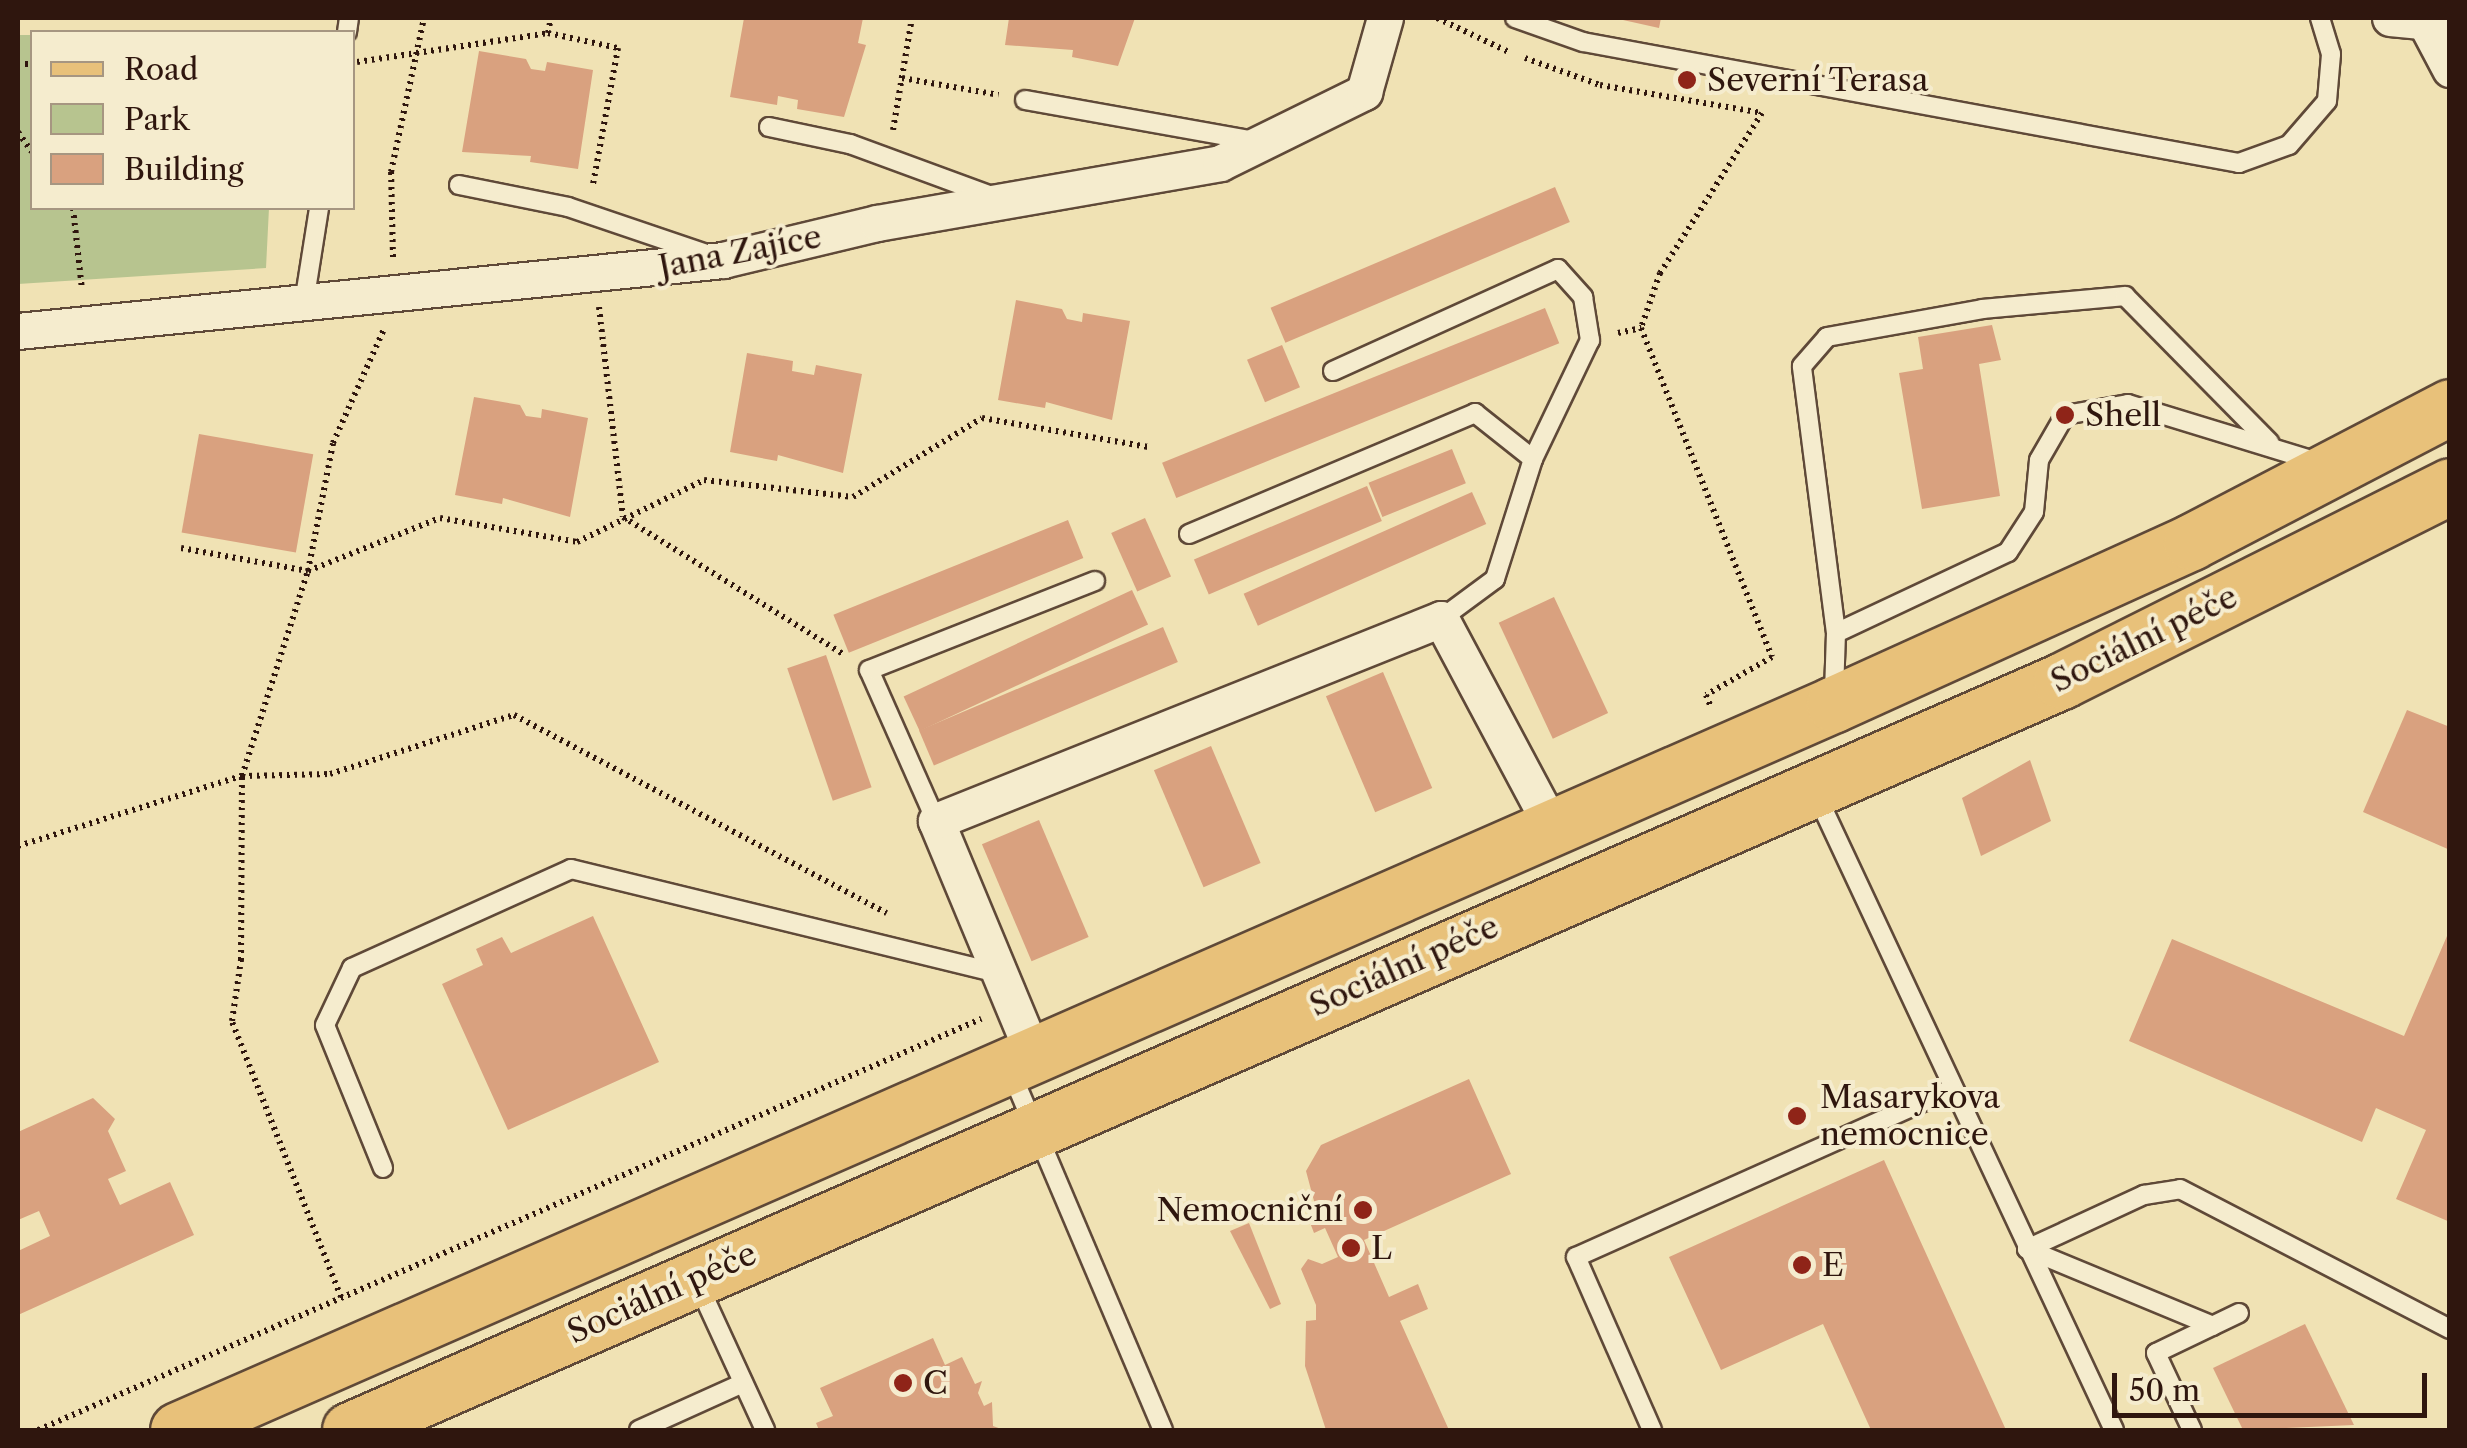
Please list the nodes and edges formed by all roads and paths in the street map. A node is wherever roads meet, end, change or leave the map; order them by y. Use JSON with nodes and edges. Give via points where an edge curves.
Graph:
{"nodes":[{"id":1,"x":424,"y":18,"type":"edge"},
{"id":2,"x":551,"y":18,"type":"edge"},
{"id":3,"x":912,"y":18,"type":"edge"},
{"id":4,"x":1385,"y":18,"type":"edge"},
{"id":5,"x":1438,"y":18,"type":"edge"},
{"id":6,"x":1516,"y":18,"type":"edge"},
{"id":7,"x":2320,"y":18,"type":"edge"},
{"id":8,"x":2421,"y":21,"type":"edge"},
{"id":9,"x":548,"y":32,"type":"junction"},
{"id":10,"x":412,"y":58,"type":"junction"},
{"id":11,"x":355,"y":62,"type":"edge"},
{"id":12,"x":2450,"y":69,"type":"edge"},
{"id":13,"x":902,"y":78,"type":"junction"},
{"id":14,"x":1025,"y":100,"type":"joint"},
{"id":15,"x":770,"y":127,"type":"dead end"},
{"id":16,"x":1266,"y":142,"type":"junction"},
{"id":17,"x":888,"y":158,"type":"junction"},
{"id":18,"x":458,"y":186,"type":"dead end"},
{"id":19,"x":1005,"y":201,"type":"junction"},
{"id":20,"x":74,"y":210,"type":"edge"},
{"id":21,"x":320,"y":210,"type":"edge"},
{"id":22,"x":587,"y":213,"type":"junction"},
{"id":23,"x":388,"y":216,"type":"dead end"},
{"id":24,"x":723,"y":260,"type":"junction"},
{"id":25,"x":595,"y":276,"type":"junction"},
{"id":26,"x":398,"y":298,"type":"junction"},
{"id":27,"x":304,"y":304,"type":"junction"},
{"id":28,"x":86,"y":325,"type":"junction"},
{"id":29,"x":18,"y":332,"type":"edge"},
{"id":30,"x":1334,"y":371,"type":"dead end"},
{"id":31,"x":2450,"y":407,"type":"edge"},
{"id":32,"x":2270,"y":444,"type":"junction"},
{"id":33,"x":1149,"y":446,"type":"dead end"},
{"id":34,"x":1533,"y":459,"type":"junction"},
{"id":35,"x":2336,"y":469,"type":"junction"},
{"id":36,"x":2450,"y":486,"type":"edge"},
{"id":37,"x":623,"y":517,"type":"junction"},
{"id":38,"x":1189,"y":534,"type":"dead end"},
{"id":39,"x":181,"y":548,"type":"dead end"},
{"id":40,"x":308,"y":571,"type":"junction"},
{"id":41,"x":1095,"y":581,"type":"dead end"},
{"id":42,"x":1441,"y":619,"type":"junction"},
{"id":43,"x":1836,"y":633,"type":"junction"},
{"id":44,"x":870,"y":670,"type":"junction"},
{"id":45,"x":1834,"y":704,"type":"junction"},
{"id":46,"x":1726,"y":752,"type":"junction"},
{"id":47,"x":242,"y":776,"type":"junction"},
{"id":48,"x":1812,"y":786,"type":"junction"},
{"id":49,"x":936,"y":821,"type":"junction"},
{"id":50,"x":1553,"y":829,"type":"junction"},
{"id":51,"x":18,"y":846,"type":"edge"},
{"id":52,"x":895,"y":917,"type":"dead end"},
{"id":53,"x":1006,"y":989,"type":"junction"},
{"id":54,"x":1021,"y":1061,"type":"junction"},
{"id":55,"x":1951,"y":1089,"type":"junction"},
{"id":56,"x":1032,"y":1128,"type":"junction"},
{"id":57,"x":383,"y":1168,"type":"dead end"},
{"id":58,"x":2027,"y":1250,"type":"junction"},
{"id":59,"x":696,"y":1278,"type":"junction"},
{"id":60,"x":341,"y":1297,"type":"junction"},
{"id":61,"x":2239,"y":1313,"type":"dead end"},
{"id":62,"x":2212,"y":1326,"type":"junction"},
{"id":63,"x":2450,"y":1329,"type":"edge"},
{"id":64,"x":743,"y":1383,"type":"junction"},
{"id":65,"x":38,"y":1430,"type":"edge"},
{"id":66,"x":178,"y":1430,"type":"edge"},
{"id":67,"x":350,"y":1430,"type":"edge"},
{"id":68,"x":638,"y":1430,"type":"edge"},
{"id":69,"x":765,"y":1430,"type":"edge"},
{"id":70,"x":1163,"y":1430,"type":"edge"},
{"id":71,"x":1652,"y":1430,"type":"edge"},
{"id":72,"x":2114,"y":1430,"type":"edge"},
{"id":73,"x":2192,"y":1430,"type":"edge"}],
"edges":[{"from":1,"to":10,"type":"path"},
{"from":2,"to":9,"type":"path"},
{"from":3,"to":13,"type":"path"},
{"from":4,"to":16,"type":"street","name":"Jana Zajíce","via":[[1364,92]]},
{"from":5,"to":46,"type":"path","via":[[1600,84],[1762,113],[1660,273],[1641,328],[1772,657],[1706,695]]},
{"from":6,"to":7,"type":"lane","via":[[1583,42],[2239,163],[2289,145],[2327,101],[2331,54]]},
{"from":8,"to":12,"type":"street"},
{"from":9,"to":10,"type":"path"},
{"from":9,"to":22,"type":"path","via":[[618,48]]},
{"from":10,"to":11,"type":"path"},
{"from":10,"to":23,"type":"path"},
{"from":13,"to":14,"type":"path"},
{"from":13,"to":17,"type":"path"},
{"from":14,"to":16,"type":"lane"},
{"from":15,"to":17,"type":"lane"},
{"from":16,"to":19,"type":"street","name":"Jana Zajíce","via":[[1220,163]]},
{"from":17,"to":19,"type":"lane"},
{"from":18,"to":22,"type":"lane"},
{"from":19,"to":24,"type":"street","name":"Jana Zajíce"},
{"from":20,"to":28,"type":"path"},
{"from":21,"to":27,"type":"lane"},
{"from":22,"to":24,"type":"lane"},
{"from":24,"to":25,"type":"street","name":"Jana Zajíce"},
{"from":25,"to":26,"type":"street","name":"Jana Zajíce"},
{"from":25,"to":37,"type":"path"},
{"from":26,"to":27,"type":"street","name":"Jana Zajíce"},
{"from":26,"to":40,"type":"path","via":[[333,444]]},
{"from":27,"to":28,"type":"street","name":"Jana Zajíce"},
{"from":28,"to":29,"type":"street","name":"Jana Zajíce"},
{"from":30,"to":34,"type":"lane","via":[[1558,269],[1583,298],[1590,340]]},
{"from":31,"to":35,"type":"main road","name":"Sociální péče"},
{"from":32,"to":35,"type":"lane"},
{"from":32,"to":43,"type":"lane","via":[[2128,404],[2065,415],[2039,460],[2034,512],[2008,552]]},
{"from":32,"to":43,"type":"lane","via":[[2125,296],[1982,309],[1827,337],[1802,366]]},
{"from":33,"to":37,"type":"path","via":[[982,418],[852,497],[704,480]]},
{"from":34,"to":38,"type":"lane","via":[[1474,412]]},
{"from":34,"to":42,"type":"lane","via":[[1495,579]]},
{"from":35,"to":45,"type":"main road","name":"Sociální péče"},
{"from":36,"to":48,"type":"main road","name":"Sociální péče","via":[[2061,680]]},
{"from":37,"to":40,"type":"path","via":[[577,542],[440,518]]},
{"from":37,"to":44,"type":"path"},
{"from":39,"to":40,"type":"path"},
{"from":40,"to":47,"type":"path"},
{"from":41,"to":44,"type":"lane"},
{"from":42,"to":49,"type":"street"},
{"from":42,"to":50,"type":"street"},
{"from":43,"to":45,"type":"lane"},
{"from":44,"to":49,"type":"lane"},
{"from":45,"to":46,"type":"main road","name":"Sociální péče"},
{"from":46,"to":50,"type":"main road","name":"Sociální péče"},
{"from":47,"to":51,"type":"path"},
{"from":47,"to":52,"type":"path","via":[[330,774],[514,715]]},
{"from":47,"to":60,"type":"path","via":[[243,906],[232,1021]]},
{"from":48,"to":55,"type":"lane"},
{"from":48,"to":56,"type":"main road","name":"Sociální péče"},
{"from":49,"to":53,"type":"street"},
{"from":50,"to":54,"type":"main road","name":"Sociální péče"},
{"from":53,"to":54,"type":"street"},
{"from":53,"to":57,"type":"lane","via":[[572,869],[352,968],[325,1025]]},
{"from":53,"to":60,"type":"path"},
{"from":54,"to":56,"type":"lane"},
{"from":54,"to":66,"type":"main road","name":"Sociální péče"},
{"from":55,"to":58,"type":"lane"},
{"from":55,"to":71,"type":"lane","via":[[1576,1257]]},
{"from":56,"to":59,"type":"main road","name":"Sociální péče"},
{"from":56,"to":70,"type":"lane"},
{"from":58,"to":62,"type":"lane"},
{"from":58,"to":63,"type":"lane","via":[[2144,1196],[2180,1188]]},
{"from":58,"to":72,"type":"lane"},
{"from":59,"to":64,"type":"lane"},
{"from":59,"to":67,"type":"main road","name":"Sociální péče"},
{"from":60,"to":65,"type":"path"},
{"from":61,"to":62,"type":"lane"},
{"from":62,"to":73,"type":"lane","via":[[2156,1353]]},
{"from":64,"to":68,"type":"lane"},
{"from":64,"to":69,"type":"lane"}]}
